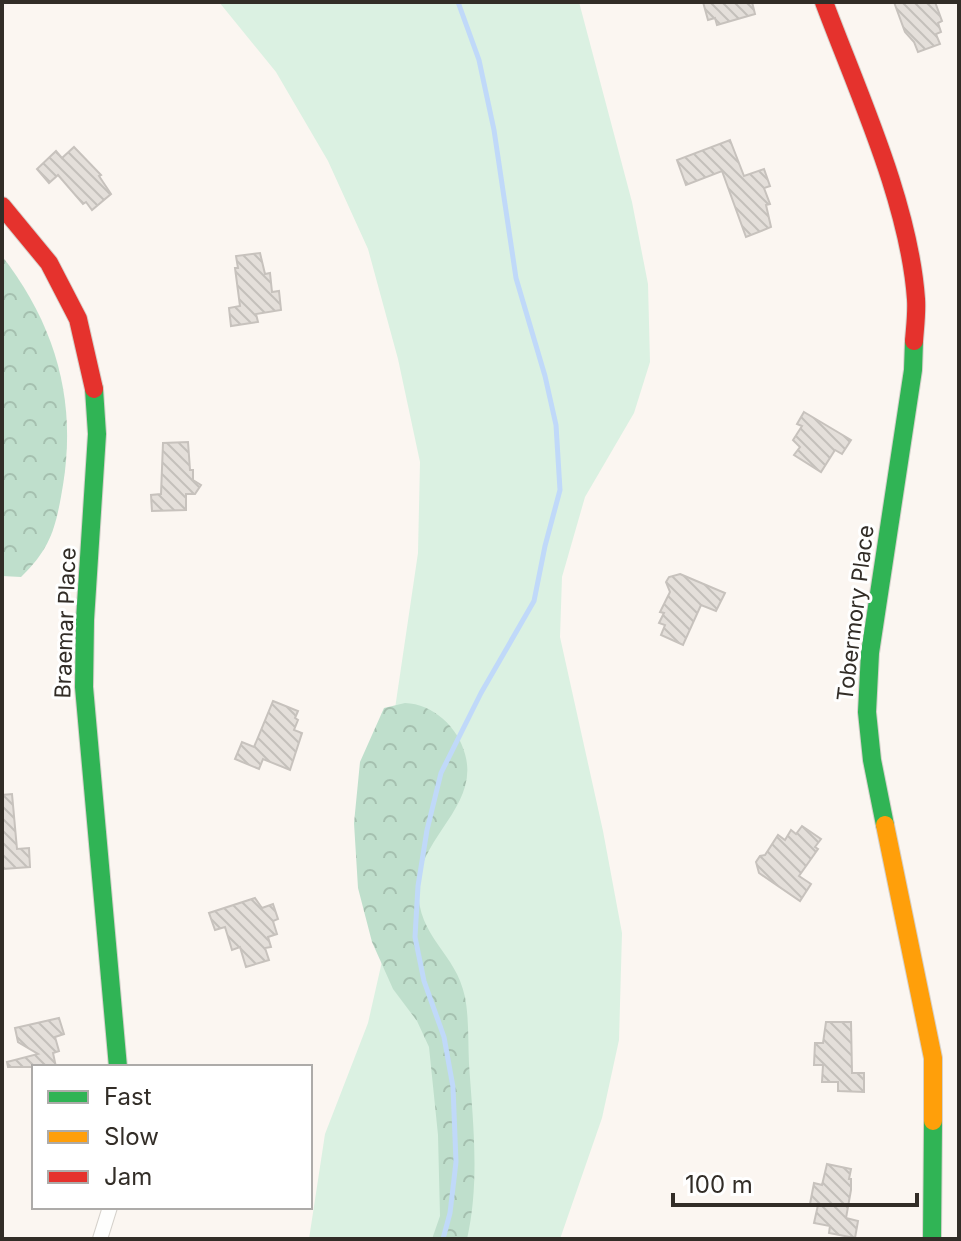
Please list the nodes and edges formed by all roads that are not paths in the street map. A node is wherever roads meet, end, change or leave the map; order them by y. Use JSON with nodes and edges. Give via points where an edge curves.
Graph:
{"nodes":[{"id":1,"x":824,"y":2,"type":"edge"},
{"id":2,"x":2,"y":206,"type":"edge"},
{"id":3,"x":118,"y":1065,"type":"edge"},
{"id":4,"x":109,"y":1209,"type":"edge"},
{"id":5,"x":100,"y":1239,"type":"edge"},
{"id":6,"x":932,"y":1239,"type":"edge"}],
"edges":[{"from":1,"to":6,"type":"street","name":"Tobermory Place","via":[[889,177],[916,299],[913,370],[870,653],[867,712],[872,760],[933,1058]]},
{"from":2,"to":3,"type":"street","name":"Braemar Place","via":[[39,247],[69,296],[88,345],[97,391],[84,683]]},
{"from":4,"to":5,"type":"street"}]}
